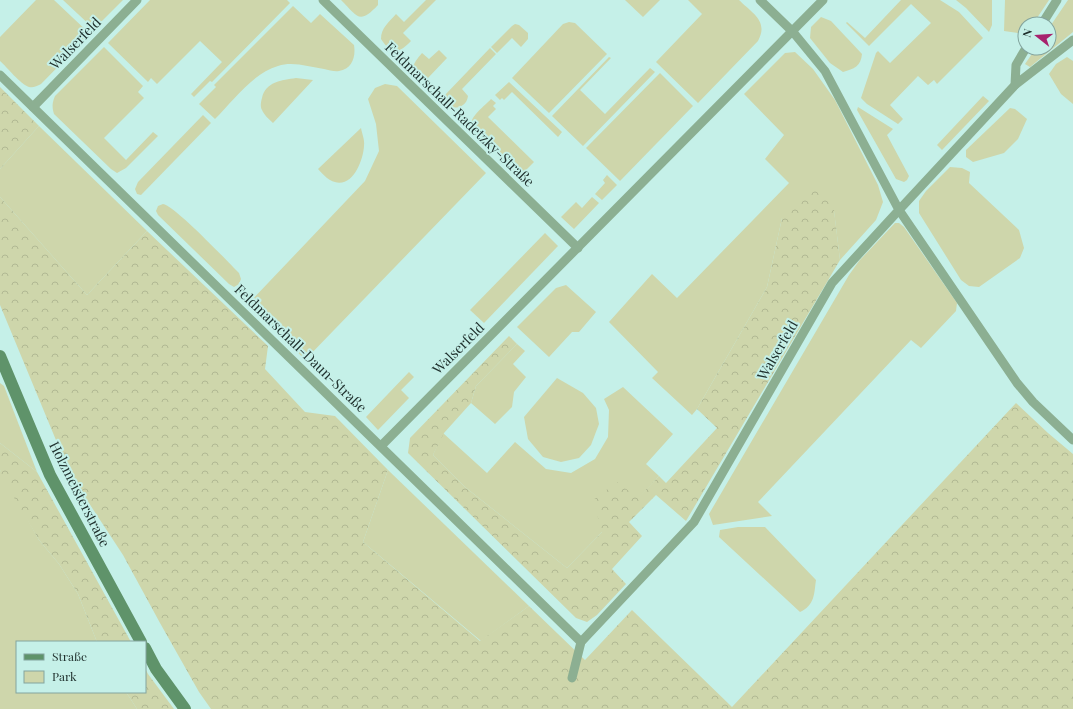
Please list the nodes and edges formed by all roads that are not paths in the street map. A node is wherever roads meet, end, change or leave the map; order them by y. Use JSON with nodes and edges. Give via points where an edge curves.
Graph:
{"nodes":[{"id":1,"x":138,"y":0,"type":"edge"},
{"id":2,"x":323,"y":0,"type":"edge"},
{"id":3,"x":760,"y":0,"type":"edge"},
{"id":4,"x":823,"y":0,"type":"edge"},
{"id":5,"x":1057,"y":0,"type":"edge"},
{"id":6,"x":1047,"y":16,"type":"edge"},
{"id":7,"x":793,"y":32,"type":"junction"},
{"id":8,"x":1073,"y":40,"type":"edge"},
{"id":9,"x":1021,"y":56,"type":"edge"},
{"id":10,"x":0,"y":75,"type":"edge"},
{"id":11,"x":1015,"y":85,"type":"junction"},
{"id":12,"x":33,"y":106,"type":"junction"},
{"id":13,"x":899,"y":210,"type":"junction"},
{"id":14,"x":578,"y":248,"type":"junction"},
{"id":15,"x":0,"y":356,"type":"edge"},
{"id":16,"x":1073,"y":440,"type":"edge"},
{"id":17,"x":381,"y":446,"type":"junction"},
{"id":18,"x":141,"y":641,"type":"edge"},
{"id":19,"x":581,"y":642,"type":"junction"},
{"id":20,"x":146,"y":650,"type":"edge"},
{"id":21,"x":572,"y":678,"type":"dead end"},
{"id":22,"x":185,"y":709,"type":"edge"}],
"edges":[{"from":1,"to":12,"type":"lane","name":"Walserfeld"},
{"from":2,"to":14,"type":"lane","name":"Feldmarschall-Radetzky-Straße"},
{"from":3,"to":7,"type":"lane"},
{"from":4,"to":7,"type":"lane","name":"Walserfeld"},
{"from":5,"to":6,"type":"lane"},
{"from":7,"to":13,"type":"lane","via":[[825,71]]},
{"from":7,"to":14,"type":"lane","name":"Walserfeld"},
{"from":8,"to":11,"type":"lane","name":"Walserfeld"},
{"from":9,"to":11,"type":"lane","via":[[1016,65]]},
{"from":10,"to":12,"type":"lane","name":"Feldmarschall-Daun-Straße"},
{"from":11,"to":13,"type":"lane","name":"Walserfeld"},
{"from":12,"to":17,"type":"lane","name":"Feldmarschall-Daun-Straße"},
{"from":13,"to":16,"type":"lane","via":[[1017,383]]},
{"from":13,"to":19,"type":"lane","name":"Walserfeld","via":[[832,283],[694,522]]},
{"from":14,"to":17,"type":"lane","name":"Walserfeld"},
{"from":15,"to":18,"type":"street","name":"Holzmeisterstraße","via":[[50,475]]},
{"from":17,"to":19,"type":"lane","name":"Feldmarschall-Daun-Straße"},
{"from":19,"to":21,"type":"lane","name":"Walserfeld"},
{"from":20,"to":22,"type":"street","via":[[156,669]]}]}
